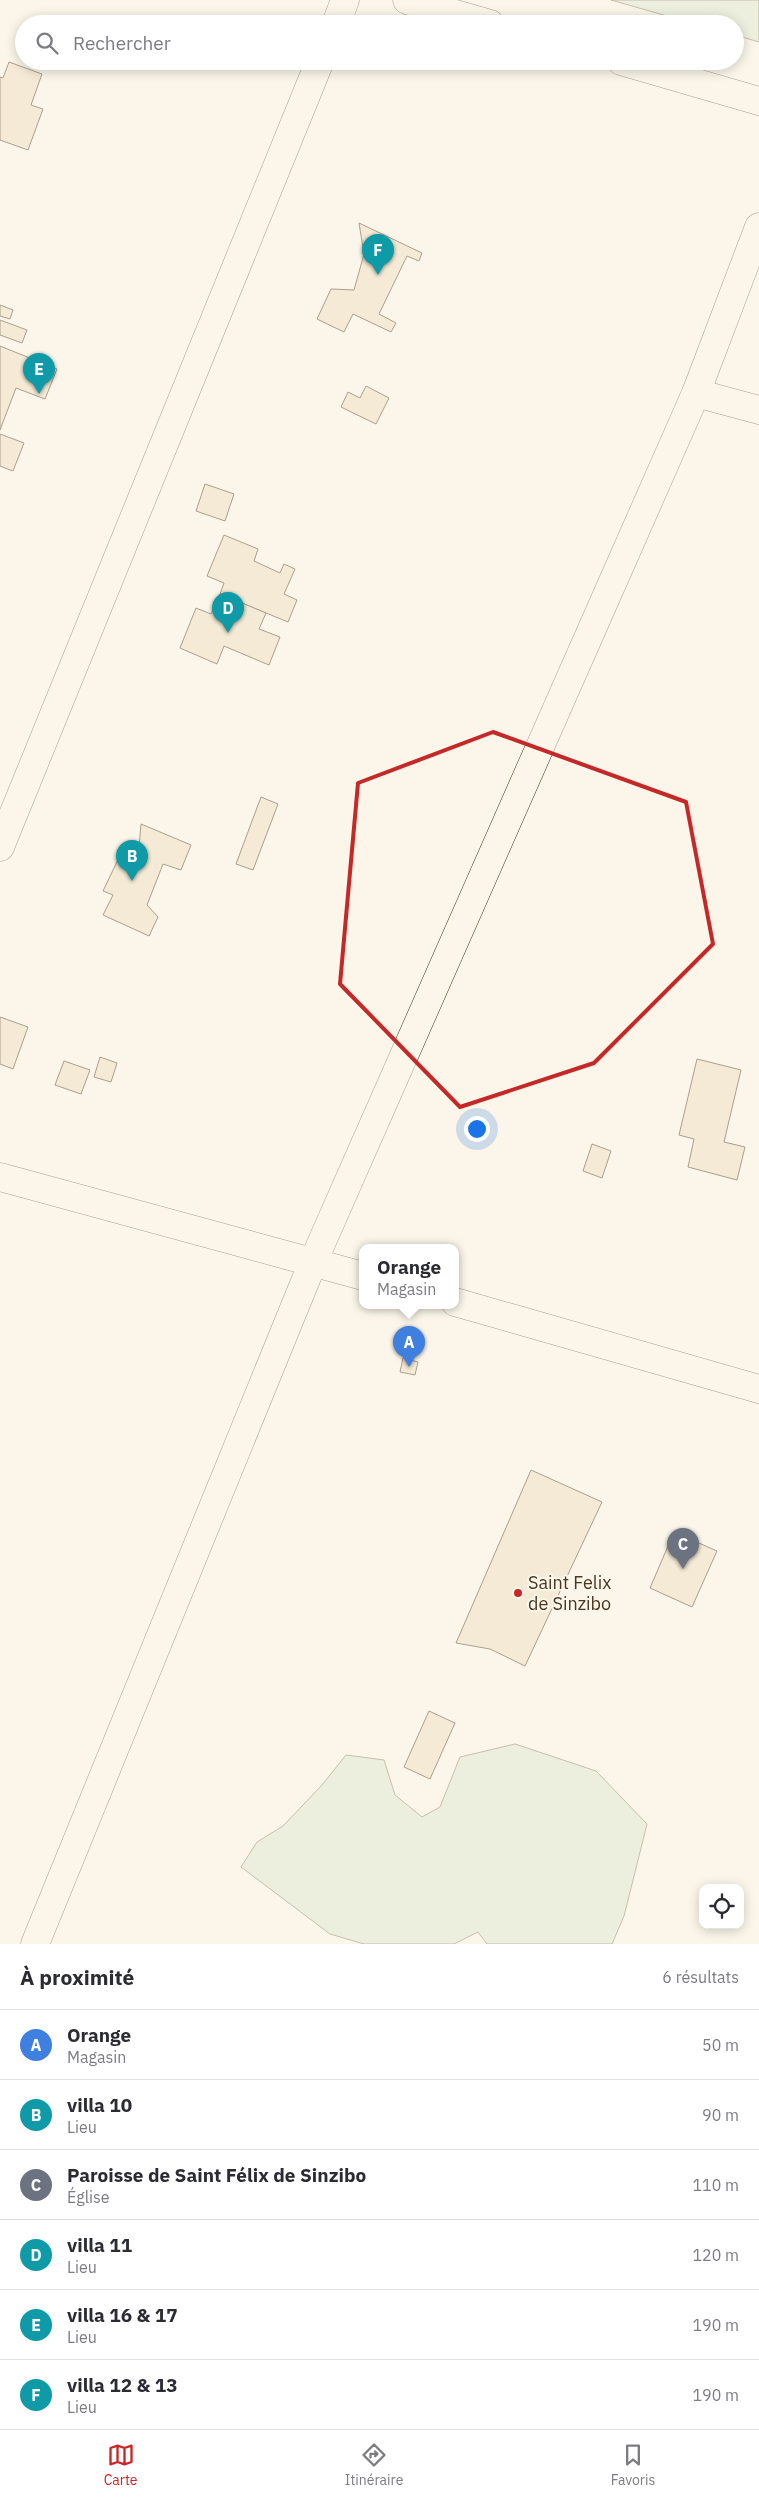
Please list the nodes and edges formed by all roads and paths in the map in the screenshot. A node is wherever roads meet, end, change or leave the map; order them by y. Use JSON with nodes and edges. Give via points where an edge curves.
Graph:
{"nodes":[{"id":1,"x":345,"y":0,"type":"edge"},
{"id":2,"x":407,"y":0,"type":"edge"},
{"id":3,"x":339,"y":15,"type":"edge"},
{"id":4,"x":459,"y":15,"type":"edge"},
{"id":5,"x":316,"y":70,"type":"edge"},
{"id":6,"x":652,"y":70,"type":"edge"},
{"id":7,"x":759,"y":101,"type":"edge"},
{"id":8,"x":759,"y":227,"type":"edge"},
{"id":9,"x":696,"y":393,"type":"junction"},
{"id":10,"x":759,"y":410,"type":"edge"},
{"id":11,"x":0,"y":847,"type":"edge"},
{"id":12,"x":0,"y":1176,"type":"edge"},
{"id":13,"x":314,"y":1262,"type":"junction"},
{"id":14,"x":359,"y":1275,"type":"edge"},
{"id":15,"x":459,"y":1303,"type":"edge"},
{"id":16,"x":759,"y":1389,"type":"edge"},
{"id":17,"x":35,"y":1944,"type":"edge"}],
"edges":[{"from":1,"to":3,"type":"street"},
{"from":2,"to":4,"type":"street"},
{"from":5,"to":11,"type":"street"},
{"from":6,"to":7,"type":"street"},
{"from":8,"to":9,"type":"street"},
{"from":9,"to":10,"type":"street"},
{"from":9,"to":13,"type":"street"},
{"from":12,"to":13,"type":"street"},
{"from":13,"to":14,"type":"street"},
{"from":13,"to":17,"type":"street"},
{"from":15,"to":16,"type":"street"}]}
